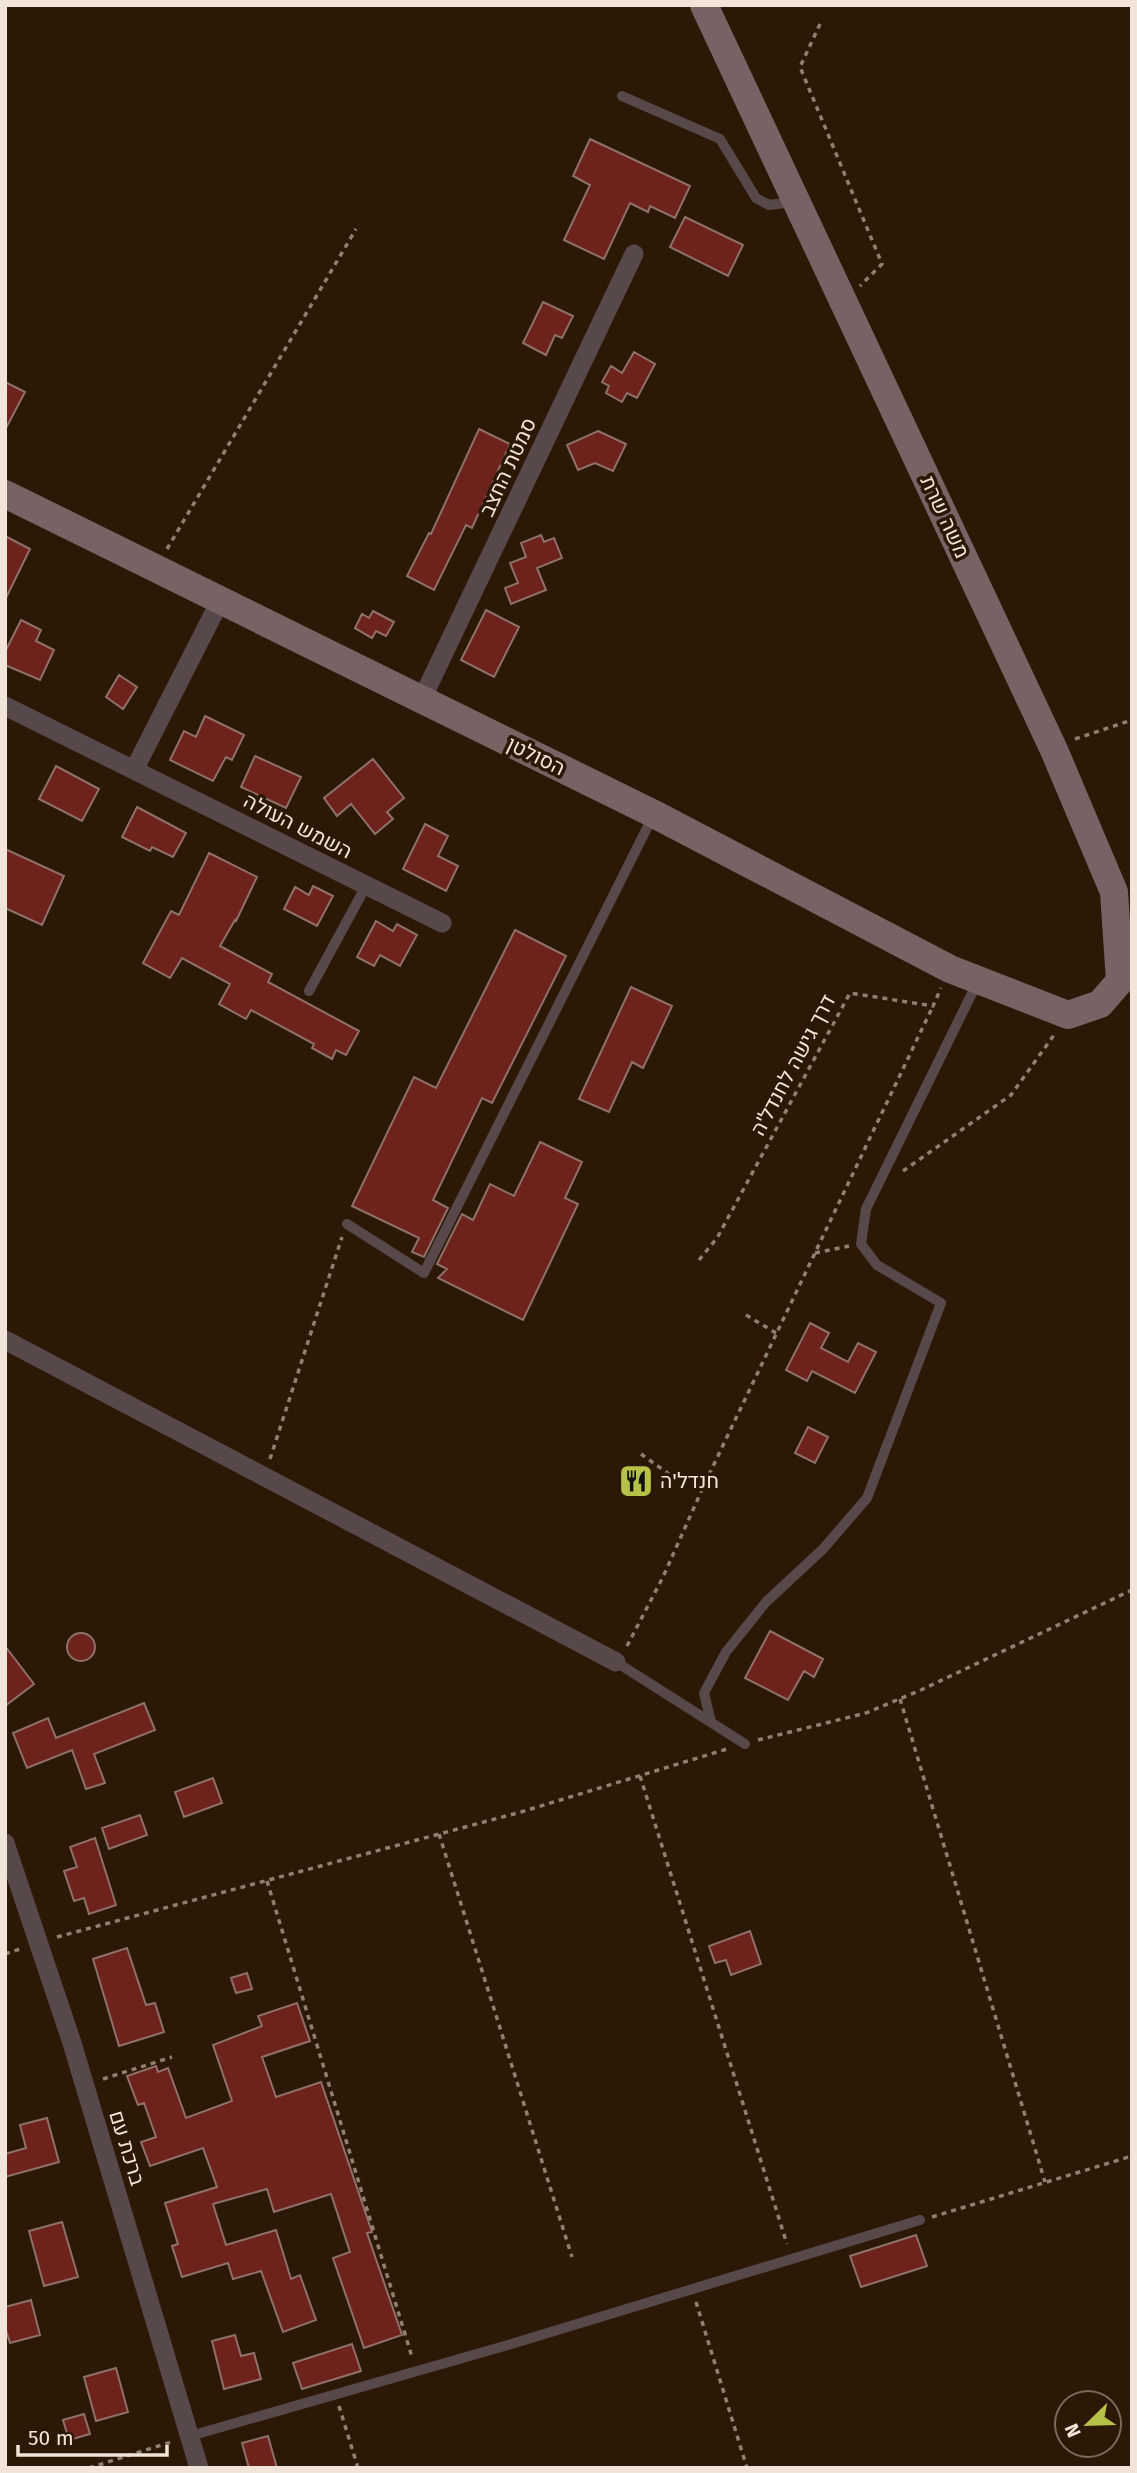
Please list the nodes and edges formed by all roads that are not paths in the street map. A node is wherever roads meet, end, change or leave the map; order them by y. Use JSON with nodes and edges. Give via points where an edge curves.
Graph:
{"nodes":[{"id":1,"x":704,"y":5,"type":"edge"},
{"id":2,"x":622,"y":96,"type":"dead end"},
{"id":3,"x":796,"y":201,"type":"junction"},
{"id":4,"x":634,"y":254,"type":"dead end"},
{"id":5,"x":5,"y":494,"type":"edge"},
{"id":6,"x":220,"y":601,"type":"junction"},
{"id":7,"x":422,"y":699,"type":"junction"},
{"id":8,"x":5,"y":706,"type":"edge"},
{"id":9,"x":134,"y":769,"type":"junction"},
{"id":10,"x":654,"y":814,"type":"junction"},
{"id":11,"x":366,"y":886,"type":"junction"},
{"id":12,"x":442,"y":923,"type":"dead end"},
{"id":13,"x":978,"y":980,"type":"junction"},
{"id":14,"x":309,"y":991,"type":"dead end"},
{"id":15,"x":1068,"y":1015,"type":"joint"},
{"id":16,"x":347,"y":1224,"type":"road end"},
{"id":17,"x":5,"y":1340,"type":"edge"},
{"id":18,"x":616,"y":1661,"type":"joint"},
{"id":19,"x":710,"y":1722,"type":"junction"},
{"id":20,"x":745,"y":1744,"type":"road end"},
{"id":21,"x":5,"y":1843,"type":"edge"},
{"id":22,"x":920,"y":2220,"type":"road end"},
{"id":23,"x":190,"y":2436,"type":"junction"},
{"id":24,"x":199,"y":2468,"type":"edge"}],
"edges":[{"from":1,"to":3,"type":"street","name":"משה שרת"},
{"from":2,"to":3,"type":"lane","via":[[720,139],[756,198],[769,205]]},
{"from":3,"to":15,"type":"street","name":"משה שרת","via":[[1046,734],[1114,892],[1121,981],[1100,1004]]},
{"from":4,"to":7,"type":"street","name":"סמטת החצב"},
{"from":5,"to":6,"type":"street","name":"הסולטן"},
{"from":6,"to":7,"type":"street","name":"הסולטן"},
{"from":6,"to":9,"type":"street"},
{"from":7,"to":10,"type":"street","name":"הסולטן"},
{"from":8,"to":9,"type":"street","name":"השמש העולה"},
{"from":9,"to":11,"type":"street","name":"השמש העולה"},
{"from":10,"to":13,"type":"street","name":"הסולטן"},
{"from":10,"to":16,"type":"lane","via":[[424,1273]]},
{"from":11,"to":12,"type":"street","name":"השמש העולה"},
{"from":11,"to":14,"type":"lane"},
{"from":13,"to":15,"type":"street","name":"הסולטן"},
{"from":13,"to":19,"type":"lane","via":[[866,1209],[861,1244],[877,1265],[941,1303],[867,1498],[823,1549],[766,1602],[726,1652],[704,1693]]},
{"from":17,"to":18,"type":"street"},
{"from":18,"to":19,"type":"lane"},
{"from":19,"to":20,"type":"lane"},
{"from":21,"to":23,"type":"street","name":"ברכת עם","via":[[85,2085]]},
{"from":22,"to":23,"type":"lane"},
{"from":23,"to":24,"type":"street","name":"ברכת עם"}]}
